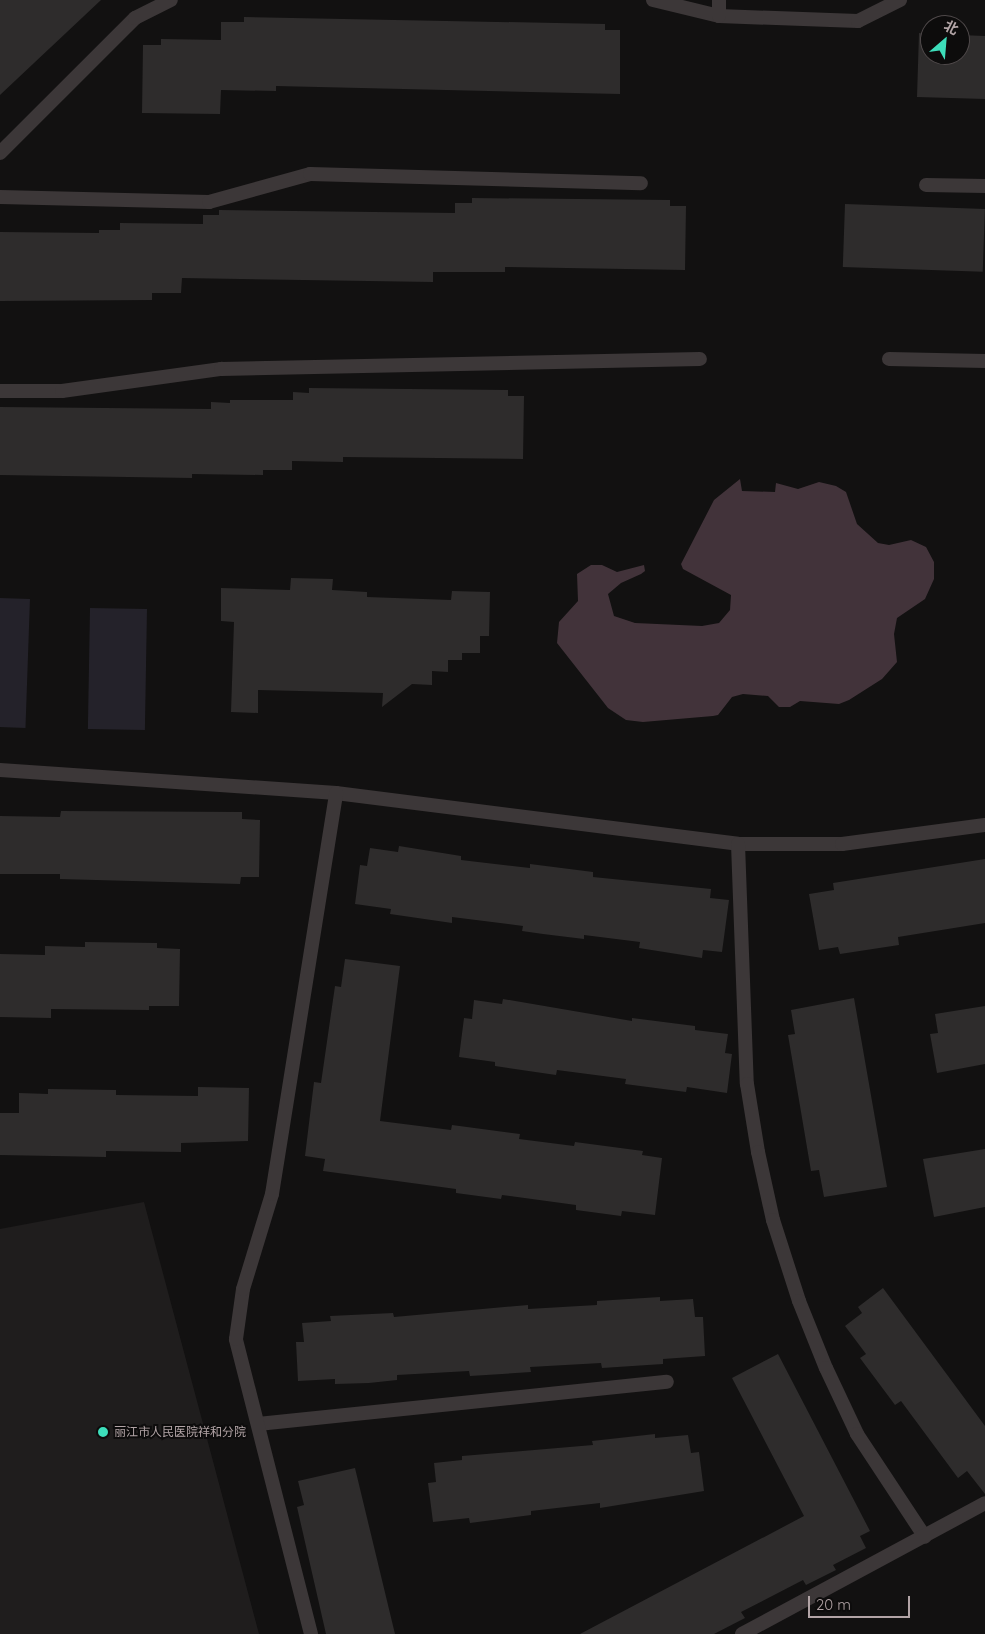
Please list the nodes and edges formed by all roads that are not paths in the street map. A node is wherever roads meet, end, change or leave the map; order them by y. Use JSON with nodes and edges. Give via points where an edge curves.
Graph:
{"nodes":[{"id":1,"x":171,"y":0,"type":"edge"},
{"id":2,"x":653,"y":0,"type":"edge"},
{"id":3,"x":719,"y":0,"type":"edge"},
{"id":4,"x":900,"y":0,"type":"edge"},
{"id":5,"x":876,"y":6,"type":"edge"},
{"id":6,"x":719,"y":16,"type":"junction"},
{"id":7,"x":0,"y":153,"type":"edge"},
{"id":8,"x":641,"y":183,"type":"dead end"},
{"id":9,"x":926,"y":185,"type":"dead end"},
{"id":10,"x":985,"y":186,"type":"edge"},
{"id":11,"x":0,"y":197,"type":"edge"},
{"id":12,"x":700,"y":359,"type":"dead end"},
{"id":13,"x":889,"y":359,"type":"dead end"},
{"id":14,"x":985,"y":360,"type":"edge"},
{"id":15,"x":0,"y":391,"type":"edge"},
{"id":16,"x":0,"y":770,"type":"edge"},
{"id":17,"x":336,"y":793,"type":"junction"},
{"id":18,"x":985,"y":825,"type":"edge"},
{"id":19,"x":738,"y":844,"type":"junction"},
{"id":20,"x":667,"y":1382,"type":"dead end"},
{"id":21,"x":258,"y":1424,"type":"junction"},
{"id":22,"x":985,"y":1503,"type":"edge"},
{"id":23,"x":925,"y":1536,"type":"junction"},
{"id":24,"x":311,"y":1634,"type":"edge"},
{"id":25,"x":742,"y":1634,"type":"edge"}],
"edges":[{"from":1,"to":7,"type":"lane","via":[[135,18]]},
{"from":2,"to":6,"type":"lane"},
{"from":3,"to":6,"type":"lane"},
{"from":4,"to":5,"type":"lane"},
{"from":5,"to":6,"type":"lane","via":[[858,21]]},
{"from":8,"to":11,"type":"lane","via":[[310,174],[209,202]]},
{"from":9,"to":10,"type":"lane"},
{"from":12,"to":15,"type":"lane","via":[[221,369],[62,391]]},
{"from":13,"to":14,"type":"lane"},
{"from":16,"to":17,"type":"lane"},
{"from":17,"to":19,"type":"lane"},
{"from":17,"to":21,"type":"lane","via":[[272,1194],[238,1313],[236,1339]]},
{"from":18,"to":19,"type":"lane","via":[[842,844]]},
{"from":19,"to":23,"type":"lane","via":[[748,1084],[773,1220],[798,1301],[857,1434]]},
{"from":20,"to":21,"type":"lane"},
{"from":21,"to":24,"type":"lane"},
{"from":22,"to":23,"type":"lane"},
{"from":23,"to":25,"type":"lane"}]}
